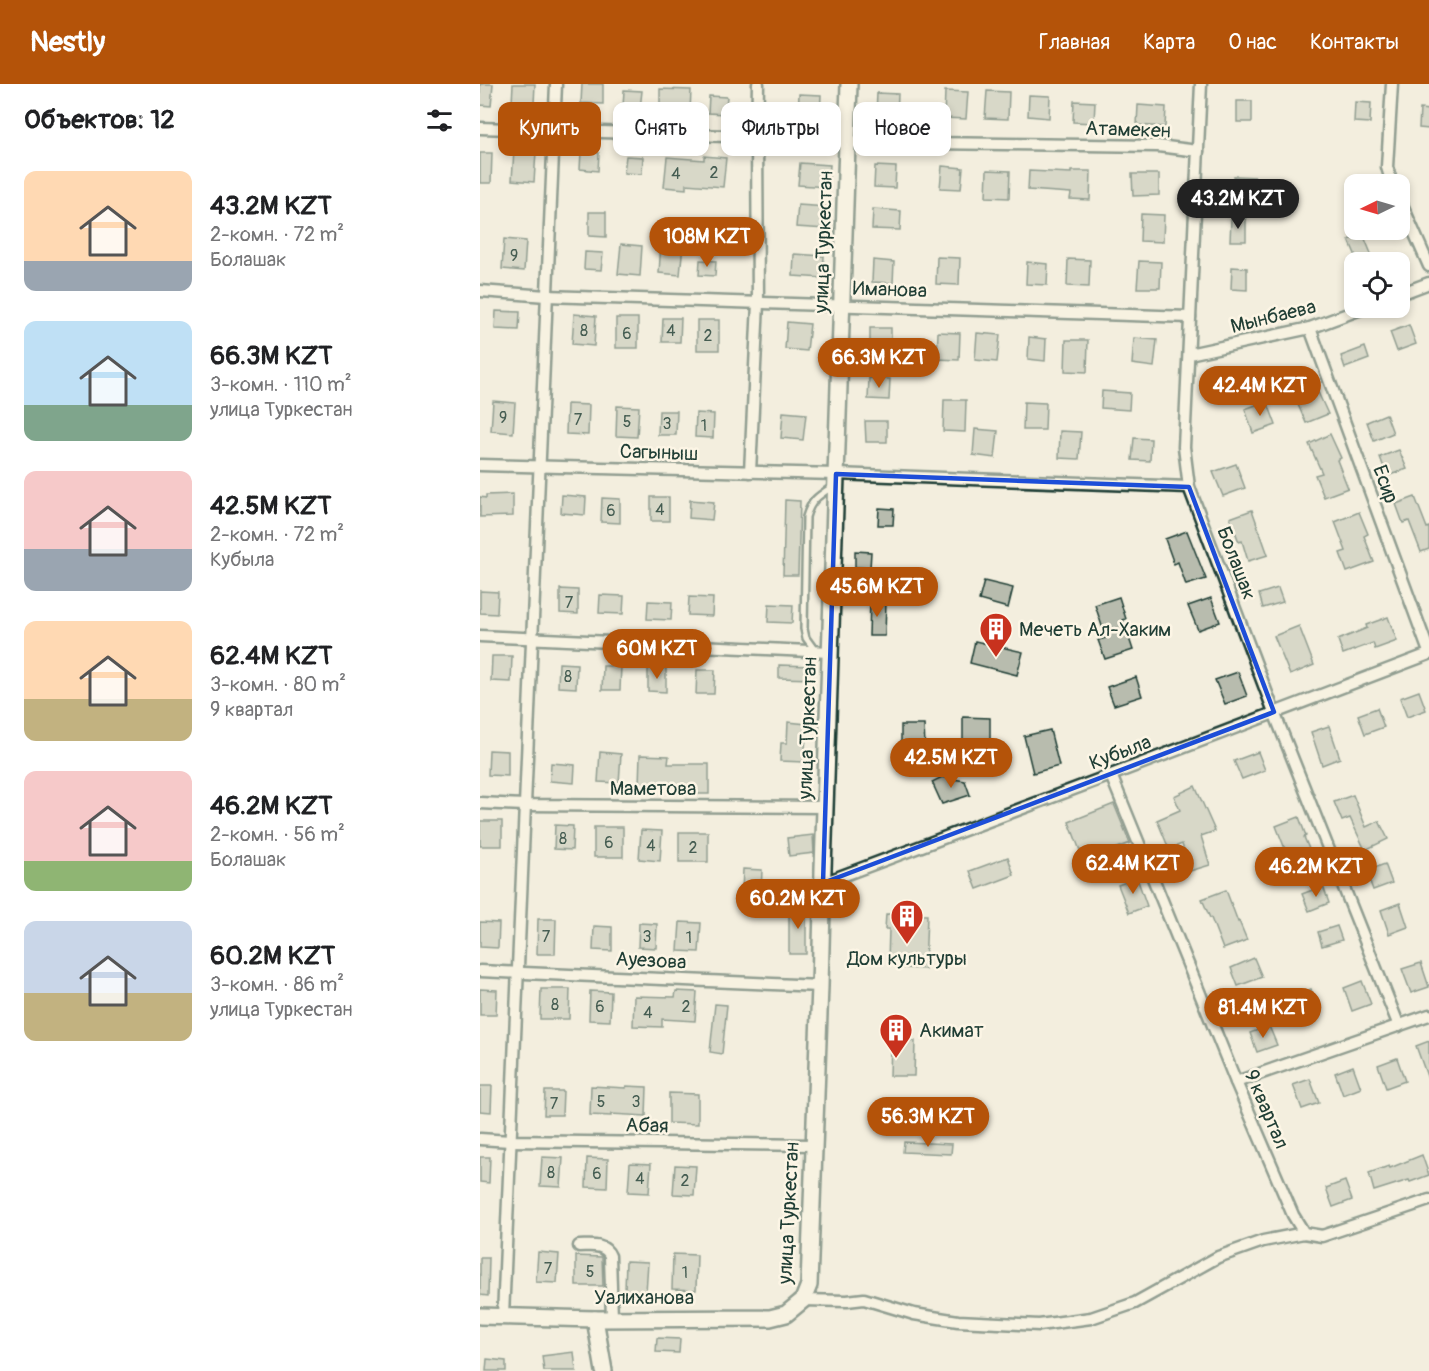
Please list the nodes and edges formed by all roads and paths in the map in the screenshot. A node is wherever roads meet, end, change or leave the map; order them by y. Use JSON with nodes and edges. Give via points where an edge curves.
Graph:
{"nodes":[{"id":1,"x":556,"y":84,"type":"edge"},
{"id":2,"x":758,"y":84,"type":"edge"},
{"id":3,"x":849,"y":84,"type":"edge"},
{"id":4,"x":1201,"y":84,"type":"edge"},
{"id":5,"x":1392,"y":84,"type":"edge"},
{"id":6,"x":555,"y":102,"type":"edge"},
{"id":7,"x":758,"y":102,"type":"edge"},
{"id":8,"x":480,"y":128,"type":"edge"},
{"id":9,"x":498,"y":129,"type":"edge"},
{"id":10,"x":601,"y":132,"type":"edge"},
{"id":11,"x":721,"y":136,"type":"edge"},
{"id":12,"x":841,"y":142,"type":"edge"},
{"id":13,"x":847,"y":142,"type":"junction"},
{"id":14,"x":1198,"y":151,"type":"junction"},
{"id":15,"x":553,"y":156,"type":"edge"},
{"id":16,"x":757,"y":156,"type":"edge"},
{"id":17,"x":1389,"y":174,"type":"edge"},
{"id":18,"x":1410,"y":223,"type":"edge"},
{"id":19,"x":1429,"y":266,"type":"edge"},
{"id":20,"x":1429,"y":284,"type":"edge"},
{"id":21,"x":480,"y":291,"type":"edge"},
{"id":22,"x":1410,"y":291,"type":"edge"},
{"id":23,"x":546,"y":296,"type":"junction"},
{"id":24,"x":758,"y":303,"type":"junction"},
{"id":25,"x":842,"y":306,"type":"junction"},
{"id":26,"x":1344,"y":315,"type":"edge"},
{"id":27,"x":1190,"y":317,"type":"junction"},
{"id":28,"x":1310,"y":328,"type":"junction"},
{"id":29,"x":1189,"y":354,"type":"junction"},
{"id":30,"x":480,"y":465,"type":"edge"},
{"id":31,"x":539,"y":466,"type":"junction"},
{"id":32,"x":750,"y":472,"type":"junction"},
{"id":33,"x":836,"y":479,"type":"junction"},
{"id":34,"x":1189,"y":487,"type":"junction"},
{"id":35,"x":480,"y":636,"type":"edge"},
{"id":36,"x":532,"y":639,"type":"junction"},
{"id":37,"x":815,"y":651,"type":"junction"},
{"id":38,"x":831,"y":652,"type":"junction"},
{"id":39,"x":1429,"y":653,"type":"edge"},
{"id":40,"x":1274,"y":712,"type":"junction"},
{"id":41,"x":1111,"y":775,"type":"junction"},
{"id":42,"x":480,"y":803,"type":"edge"},
{"id":43,"x":525,"y":805,"type":"junction"},
{"id":44,"x":825,"y":807,"type":"junction"},
{"id":45,"x":823,"y":883,"type":"junction"},
{"id":46,"x":480,"y":970,"type":"edge"},
{"id":47,"x":517,"y":971,"type":"junction"},
{"id":48,"x":820,"y":986,"type":"junction"},
{"id":49,"x":1429,"y":1016,"type":"edge"},
{"id":50,"x":1399,"y":1026,"type":"junction"},
{"id":51,"x":1236,"y":1082,"type":"junction"},
{"id":52,"x":480,"y":1139,"type":"edge"},
{"id":53,"x":510,"y":1141,"type":"junction"},
{"id":54,"x":813,"y":1145,"type":"junction"},
{"id":55,"x":1429,"y":1200,"type":"edge"},
{"id":56,"x":1304,"y":1233,"type":"junction"},
{"id":57,"x":579,"y":1246,"type":"dead end"},
{"id":58,"x":803,"y":1300,"type":"junction"},
{"id":59,"x":480,"y":1316,"type":"edge"},
{"id":60,"x":503,"y":1316,"type":"junction"},
{"id":61,"x":596,"y":1318,"type":"junction"},
{"id":62,"x":612,"y":1318,"type":"junction"},
{"id":63,"x":604,"y":1371,"type":"edge"}],
"edges":[{"from":1,"to":6,"type":"street"},
{"from":2,"to":7,"type":"street"},
{"from":3,"to":13,"type":"street","name":"улица Туркестан"},
{"from":4,"to":14,"type":"street","name":"Болашак"},
{"from":5,"to":17,"type":"street"},
{"from":8,"to":9,"type":"street","name":"Атамекен"},
{"from":10,"to":11,"type":"street","name":"Атамекен"},
{"from":12,"to":13,"type":"street","name":"Атамекен"},
{"from":13,"to":14,"type":"street","name":"Атамекен","via":[[1158,146]]},
{"from":13,"to":25,"type":"street","name":"улица Туркестан"},
{"from":14,"to":27,"type":"street","name":"Болашак"},
{"from":15,"to":23,"type":"street"},
{"from":16,"to":24,"type":"street"},
{"from":18,"to":19,"type":"street"},
{"from":20,"to":22,"type":"street"},
{"from":21,"to":23,"type":"street","name":"Иманова"},
{"from":23,"to":24,"type":"street","name":"Иманова"},
{"from":23,"to":31,"type":"street"},
{"from":24,"to":25,"type":"street","name":"Иманова"},
{"from":24,"to":32,"type":"street"},
{"from":25,"to":27,"type":"street","name":"Иманова"},
{"from":25,"to":33,"type":"street","name":"улица Туркестан"},
{"from":26,"to":28,"type":"street","name":"Мынбаева"},
{"from":27,"to":29,"type":"street","name":"Болашак"},
{"from":28,"to":29,"type":"street","name":"Мынбаева"},
{"from":28,"to":39,"type":"street","name":"Есир"},
{"from":29,"to":34,"type":"street","name":"Болашак","via":[[1184,447]]},
{"from":30,"to":31,"type":"street","name":"Сагыныш"},
{"from":31,"to":32,"type":"street","name":"Сагыныш"},
{"from":31,"to":36,"type":"street"},
{"from":32,"to":33,"type":"street","name":"Сагыныш"},
{"from":33,"to":34,"type":"street","name":"Сагыныш"},
{"from":33,"to":37,"type":"lane","via":[[808,508],[806,517],[804,629]]},
{"from":33,"to":38,"type":"street","name":"улица Туркестан"},
{"from":34,"to":40,"type":"street","name":"Болашак"},
{"from":35,"to":36,"type":"street"},
{"from":36,"to":37,"type":"street"},
{"from":36,"to":43,"type":"street"},
{"from":37,"to":38,"type":"street"},
{"from":38,"to":44,"type":"street","name":"улица Туркестан"},
{"from":39,"to":40,"type":"street","name":"Кубыла"},
{"from":40,"to":41,"type":"street","name":"Кубыла"},
{"from":40,"to":50,"type":"street","name":"Болашак"},
{"from":41,"to":45,"type":"street","name":"Кубыла"},
{"from":41,"to":51,"type":"street","name":"9 квартал"},
{"from":42,"to":43,"type":"street","name":"Маметова"},
{"from":43,"to":44,"type":"street","name":"Маметова"},
{"from":43,"to":47,"type":"street"},
{"from":44,"to":45,"type":"street","name":"улица Туркестан"},
{"from":45,"to":48,"type":"street","name":"улица Туркестан"},
{"from":46,"to":47,"type":"street","name":"Ауезова"},
{"from":47,"to":48,"type":"street","name":"Ауезова"},
{"from":47,"to":53,"type":"street"},
{"from":48,"to":54,"type":"street","name":"улица Туркестан"},
{"from":49,"to":50,"type":"street"},
{"from":50,"to":51,"type":"street"},
{"from":51,"to":56,"type":"street","name":"9 квартал"},
{"from":52,"to":53,"type":"street","name":"Абая"},
{"from":53,"to":54,"type":"street","name":"Абая"},
{"from":53,"to":60,"type":"street"},
{"from":54,"to":58,"type":"street","name":"улица Туркестан","via":[[808,1285]]},
{"from":55,"to":56,"type":"street","via":[[1322,1236]]},
{"from":56,"to":58,"type":"street","via":[[1263,1241],[1218,1257],[1124,1307],[1091,1318],[1039,1325],[958,1321],[914,1314],[864,1299]]},
{"from":57,"to":62,"type":"street","via":[[598,1246],[608,1251]]},
{"from":58,"to":62,"type":"street","name":"Уалиханова","via":[[786,1314],[770,1318]]},
{"from":59,"to":60,"type":"street","name":"Уалиханова"},
{"from":60,"to":61,"type":"street","name":"Уалиханова"},
{"from":61,"to":62,"type":"street","name":"Уалиханова"},
{"from":61,"to":63,"type":"street"}]}
